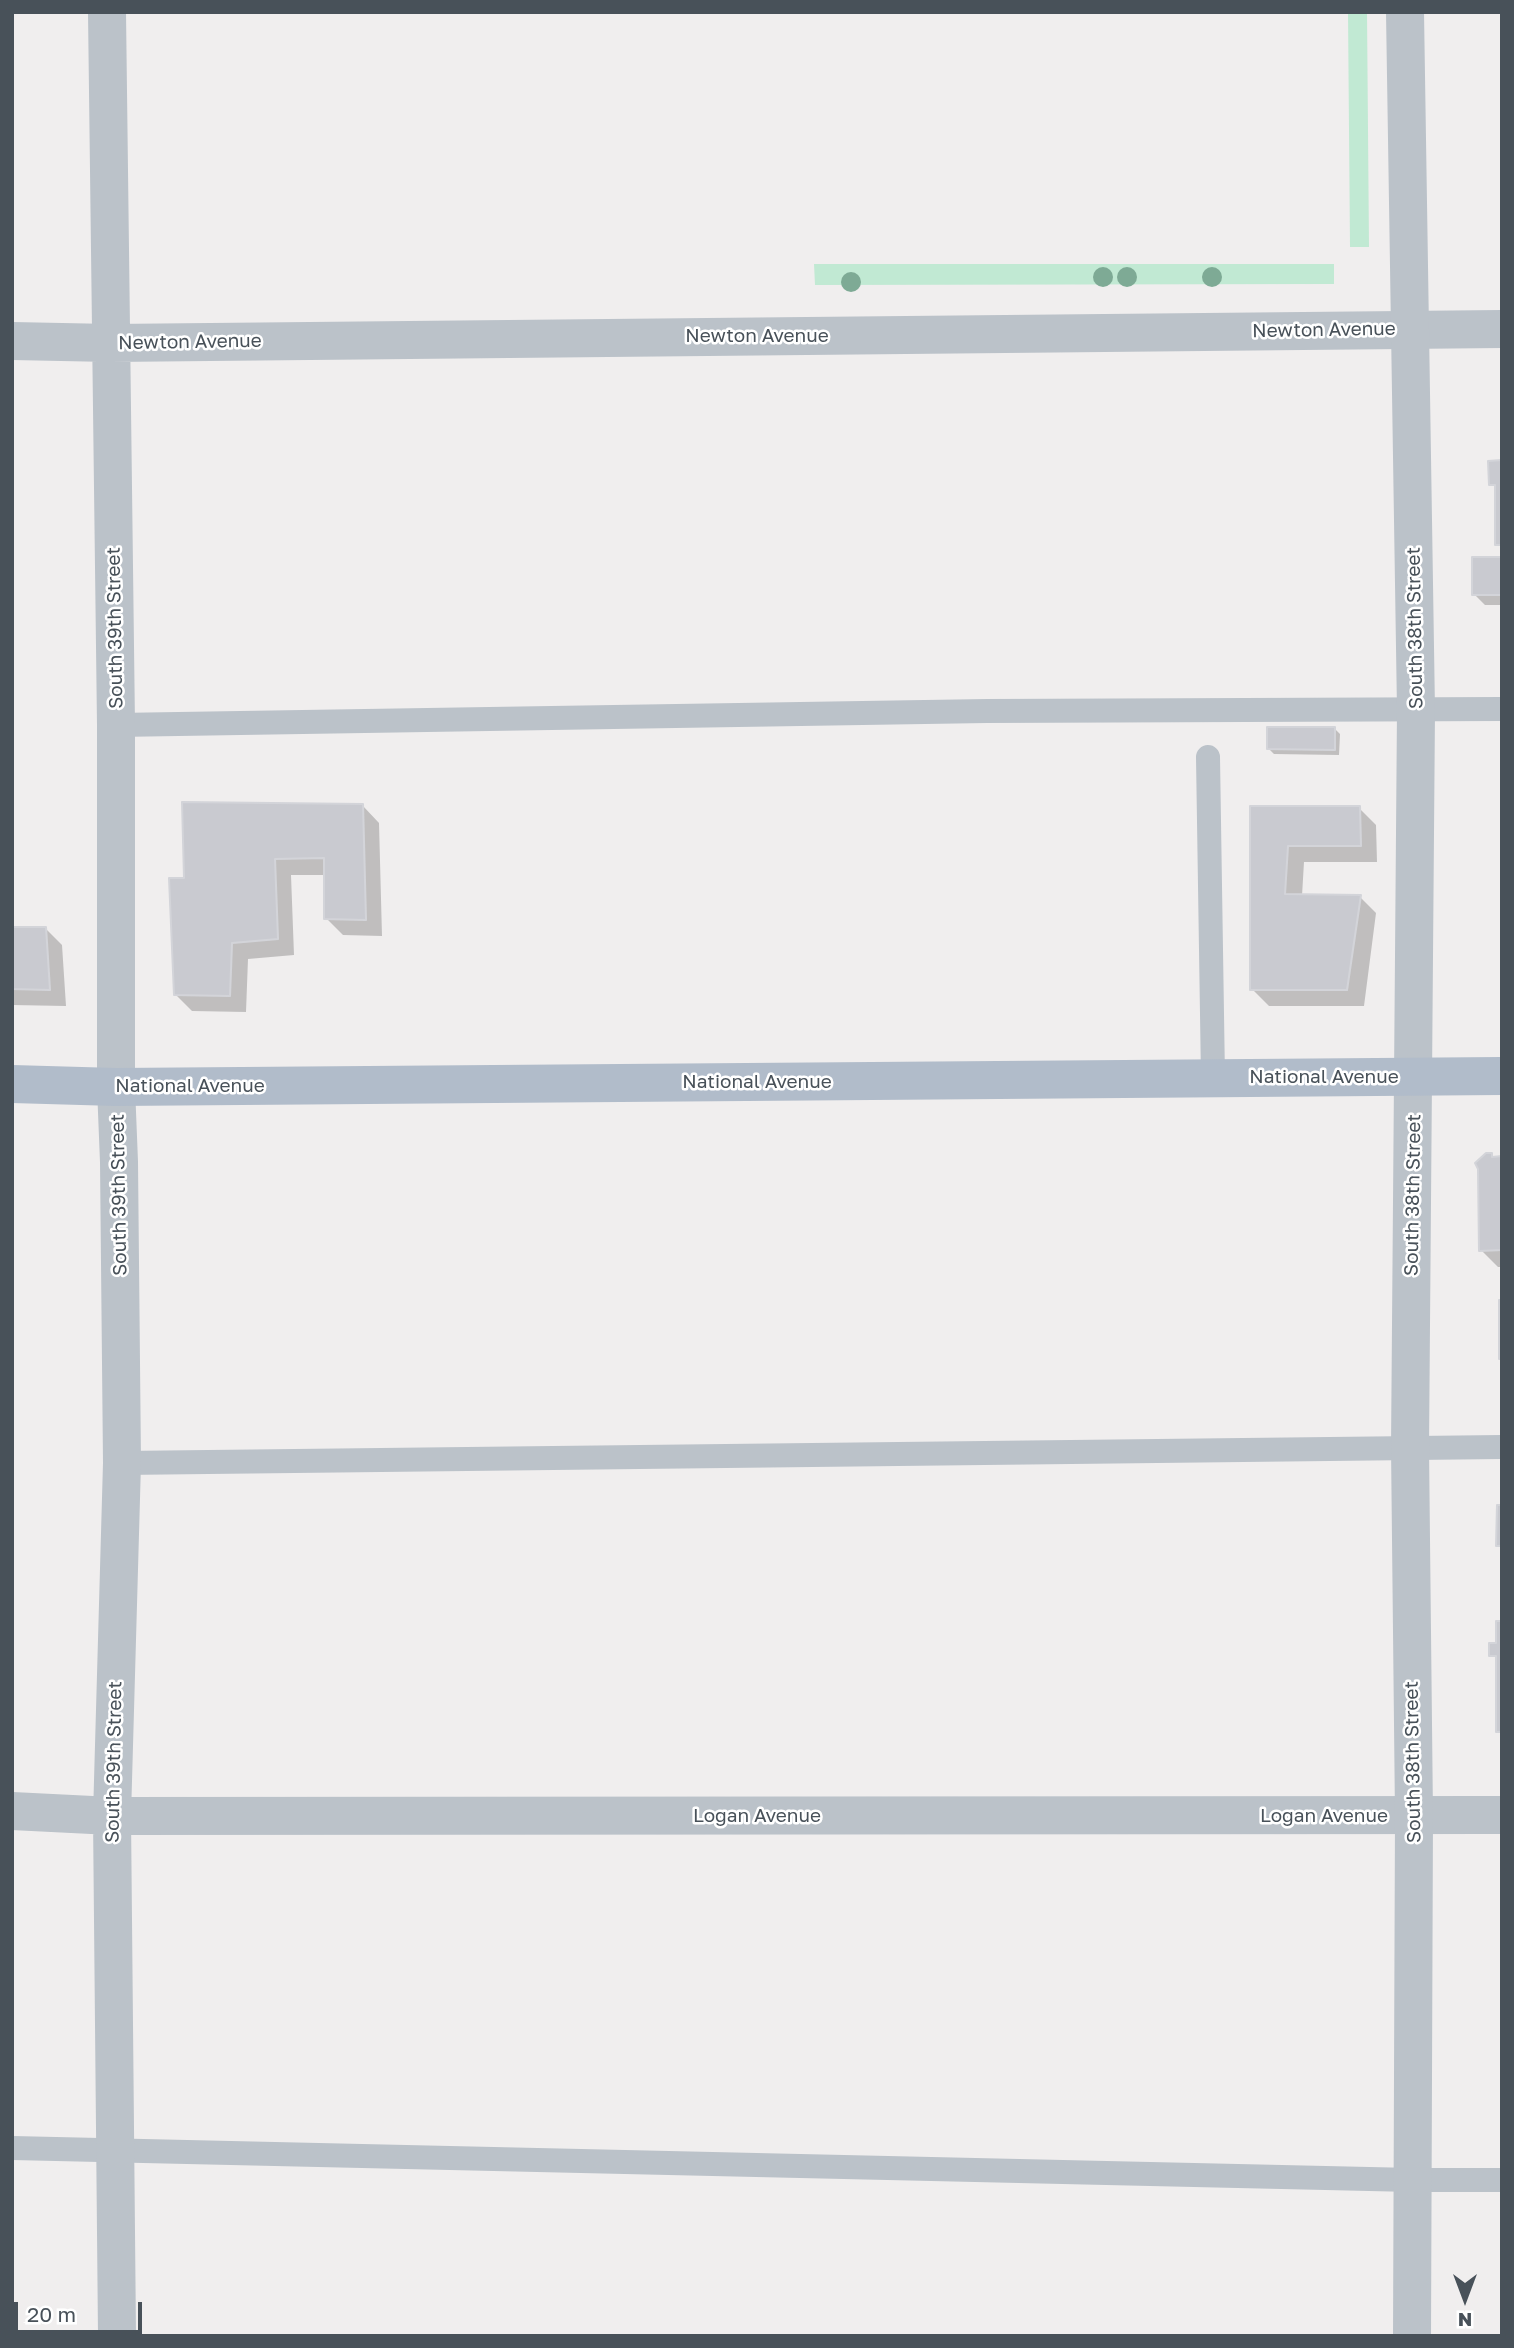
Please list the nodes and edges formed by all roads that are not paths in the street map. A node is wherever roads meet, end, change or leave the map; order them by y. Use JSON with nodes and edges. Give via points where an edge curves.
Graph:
{"nodes":[{"id":1,"x":107,"y":12,"type":"edge"},
{"id":2,"x":1405,"y":12,"type":"edge"},
{"id":3,"x":1410,"y":329,"type":"junction"},
{"id":4,"x":1502,"y":329,"type":"edge"},
{"id":5,"x":12,"y":341,"type":"edge"},
{"id":6,"x":111,"y":343,"type":"junction"},
{"id":7,"x":1502,"y":709,"type":"edge"},
{"id":8,"x":1416,"y":710,"type":"junction"},
{"id":9,"x":116,"y":725,"type":"junction"},
{"id":10,"x":1208,"y":757,"type":"dead end"},
{"id":11,"x":1502,"y":1076,"type":"edge"},
{"id":12,"x":1414,"y":1077,"type":"junction"},
{"id":13,"x":1213,"y":1078,"type":"junction"},
{"id":14,"x":12,"y":1084,"type":"edge"},
{"id":15,"x":116,"y":1087,"type":"junction"},
{"id":16,"x":1409,"y":1447,"type":"junction"},
{"id":17,"x":1502,"y":1447,"type":"edge"},
{"id":18,"x":122,"y":1463,"type":"junction"},
{"id":19,"x":12,"y":1811,"type":"edge"},
{"id":20,"x":1502,"y":1815,"type":"edge"},
{"id":21,"x":112,"y":1816,"type":"junction"},
{"id":22,"x":1414,"y":1816,"type":"junction"},
{"id":23,"x":12,"y":2148,"type":"edge"},
{"id":24,"x":116,"y":2150,"type":"junction"},
{"id":25,"x":1413,"y":2180,"type":"junction"},
{"id":26,"x":1502,"y":2180,"type":"edge"},
{"id":27,"x":117,"y":2336,"type":"edge"},
{"id":28,"x":1412,"y":2336,"type":"edge"}],
"edges":[{"from":1,"to":6,"type":"street","name":"South 39th Street"},
{"from":2,"to":3,"type":"street","name":"South 38th Street"},
{"from":3,"to":4,"type":"street","name":"Newton Avenue"},
{"from":3,"to":6,"type":"street","name":"Newton Avenue"},
{"from":3,"to":8,"type":"street","name":"South 38th Street"},
{"from":5,"to":6,"type":"street","name":"Newton Avenue"},
{"from":6,"to":9,"type":"street","name":"South 39th Street"},
{"from":7,"to":8,"type":"lane"},
{"from":8,"to":9,"type":"lane","via":[[988,711]]},
{"from":8,"to":12,"type":"street","name":"South 38th Street"},
{"from":9,"to":15,"type":"street","name":"South 39th Street"},
{"from":10,"to":13,"type":"lane"},
{"from":11,"to":12,"type":"main road","name":"National Avenue"},
{"from":12,"to":13,"type":"main road","name":"National Avenue"},
{"from":12,"to":16,"type":"street","name":"South 38th Street"},
{"from":13,"to":15,"type":"main road","name":"National Avenue"},
{"from":14,"to":15,"type":"main road","name":"National Avenue"},
{"from":15,"to":18,"type":"street","name":"South 39th Street"},
{"from":16,"to":17,"type":"lane"},
{"from":16,"to":18,"type":"lane"},
{"from":16,"to":22,"type":"street","name":"South 38th Street"},
{"from":18,"to":21,"type":"street","name":"South 39th Street"},
{"from":19,"to":21,"type":"street","name":"Logan Avenue"},
{"from":20,"to":22,"type":"street","name":"Logan Avenue"},
{"from":21,"to":22,"type":"street","name":"Logan Avenue"},
{"from":21,"to":24,"type":"street","name":"South 39th Street"},
{"from":22,"to":25,"type":"street","name":"South 38th Street"},
{"from":23,"to":24,"type":"lane"},
{"from":24,"to":25,"type":"lane"},
{"from":24,"to":27,"type":"street","name":"South 39th Street"},
{"from":25,"to":26,"type":"lane"},
{"from":25,"to":28,"type":"street","name":"South 38th Street"}]}
